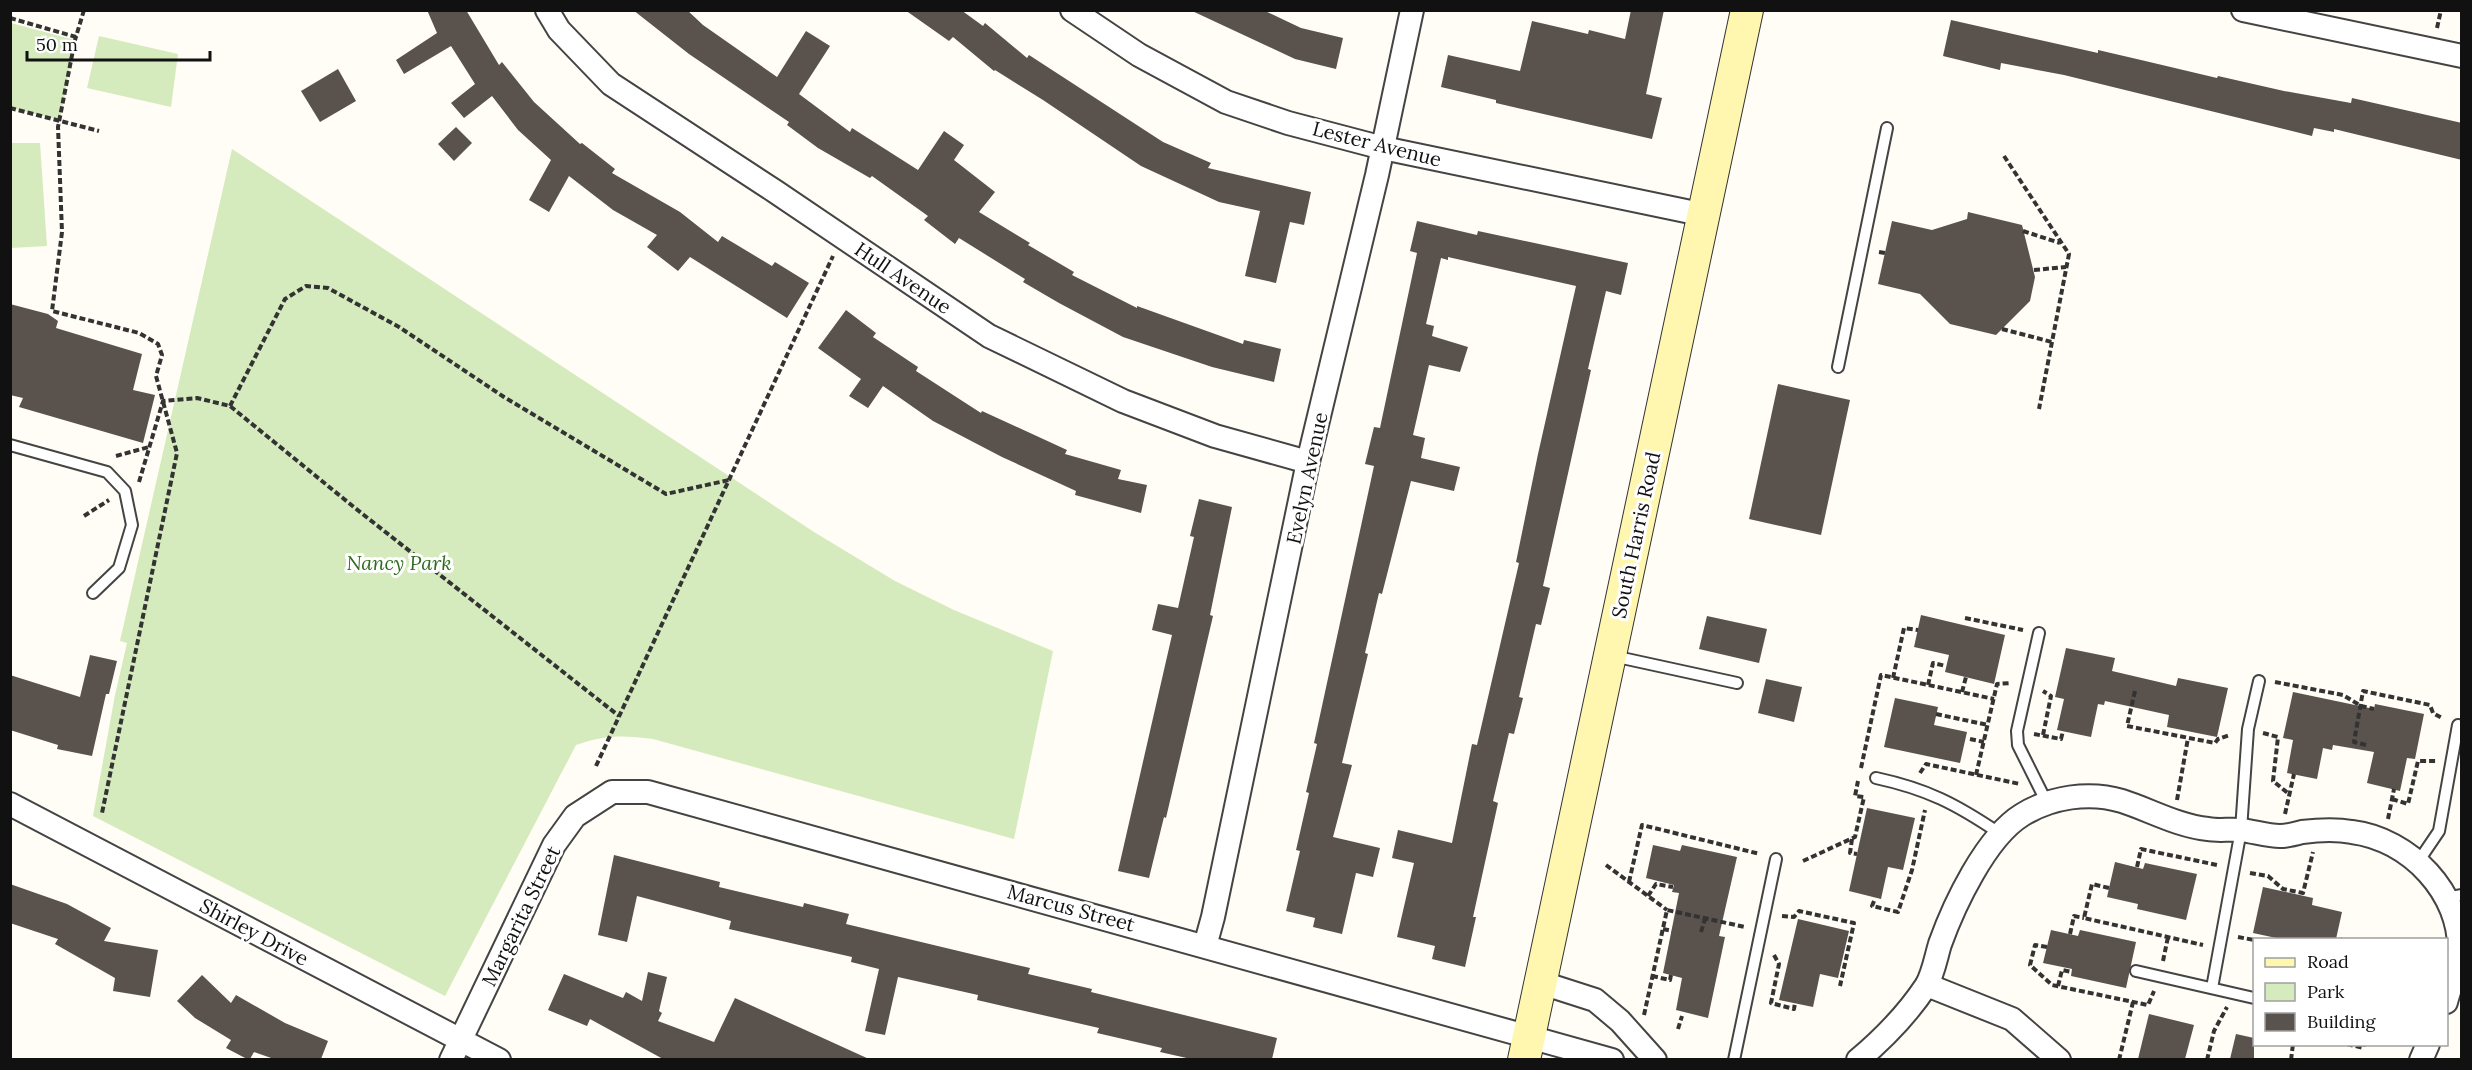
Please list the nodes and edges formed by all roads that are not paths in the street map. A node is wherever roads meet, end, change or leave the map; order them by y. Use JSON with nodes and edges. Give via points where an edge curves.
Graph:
{"nodes":[{"id":1,"x":547,"y":10,"type":"edge"},
{"id":2,"x":1072,"y":10,"type":"edge"},
{"id":3,"x":1412,"y":10,"type":"edge"},
{"id":4,"x":1747,"y":10,"type":"edge"},
{"id":5,"x":2243,"y":10,"type":"edge"},
{"id":6,"x":2462,"y":56,"type":"edge"},
{"id":7,"x":1887,"y":128,"type":"dead end"},
{"id":8,"x":1383,"y":148,"type":"junction"},
{"id":9,"x":1705,"y":215,"type":"junction"},
{"id":10,"x":1838,"y":367,"type":"dead end"},
{"id":11,"x":10,"y":445,"type":"edge"},
{"id":12,"x":1308,"y":462,"type":"junction"},
{"id":13,"x":93,"y":593,"type":"dead end"},
{"id":14,"x":2039,"y":633,"type":"dead end"},
{"id":15,"x":1610,"y":655,"type":"junction"},
{"id":16,"x":2259,"y":681,"type":"dead end"},
{"id":17,"x":1737,"y":683,"type":"dead end"},
{"id":18,"x":2458,"y":725,"type":"dead end"},
{"id":19,"x":1876,"y":778,"type":"dead end"},
{"id":20,"x":612,"y":792,"type":"joint"},
{"id":21,"x":2047,"y":803,"type":"junction"},
{"id":22,"x":10,"y":804,"type":"edge"},
{"id":23,"x":2241,"y":830,"type":"junction"},
{"id":24,"x":1999,"y":833,"type":"junction"},
{"id":25,"x":1776,"y":859,"type":"road end"},
{"id":26,"x":2418,"y":862,"type":"junction"},
{"id":27,"x":2454,"y":896,"type":"edge"},
{"id":28,"x":1205,"y":946,"type":"junction"},
{"id":29,"x":2136,"y":971,"type":"dead end"},
{"id":30,"x":1539,"y":982,"type":"junction"},
{"id":31,"x":1927,"y":985,"type":"junction"},
{"id":32,"x":2212,"y":988,"type":"junction"},
{"id":33,"x":2448,"y":995,"type":"edge"},
{"id":34,"x":2253,"y":998,"type":"edge"},
{"id":35,"x":1526,"y":1048,"type":"edge"},
{"id":36,"x":456,"y":1050,"type":"edge"},
{"id":37,"x":499,"y":1059,"type":"edge"},
{"id":38,"x":1612,"y":1059,"type":"edge"},
{"id":39,"x":1655,"y":1059,"type":"edge"},
{"id":40,"x":1734,"y":1059,"type":"edge"},
{"id":41,"x":1858,"y":1059,"type":"edge"},
{"id":42,"x":2059,"y":1059,"type":"edge"}],
"edges":[{"from":1,"to":12,"type":"street","name":"Hull Avenue","via":[[559,30],[611,84],[999,341],[1123,400],[1215,436]]},
{"from":2,"to":8,"type":"street","name":"Lester Avenue","via":[[1139,55],[1226,102]]},
{"from":3,"to":8,"type":"street","name":"Evelyn Avenue"},
{"from":4,"to":9,"type":"main road","name":"South Harris Road"},
{"from":5,"to":6,"type":"street"},
{"from":7,"to":10,"type":"lane"},
{"from":8,"to":9,"type":"street","name":"Lester Avenue"},
{"from":8,"to":12,"type":"street","name":"Evelyn Avenue"},
{"from":9,"to":15,"type":"main road","name":"South Harris Road"},
{"from":11,"to":13,"type":"lane","via":[[107,472],[125,491],[132,525],[119,568]]},
{"from":12,"to":28,"type":"street","name":"Evelyn Avenue"},
{"from":14,"to":21,"type":"lane","via":[[2017,731],[2018,745]]},
{"from":15,"to":17,"type":"lane"},
{"from":15,"to":30,"type":"main road","name":"South Harris Road"},
{"from":16,"to":23,"type":"lane","via":[[2248,729]]},
{"from":18,"to":26,"type":"lane","via":[[2439,831]]},
{"from":19,"to":24,"type":"lane","via":[[1944,799]]},
{"from":20,"to":28,"type":"street","name":"Marcus Street","via":[[648,792]]},
{"from":20,"to":36,"type":"street","name":"Margarita Street","via":[[574,816],[554,845]]},
{"from":21,"to":23,"type":"street","via":[[2086,795],[2120,801],[2207,829]]},
{"from":21,"to":24,"type":"street"},
{"from":22,"to":36,"type":"street","name":"Shirley Drive"},
{"from":23,"to":26,"type":"street","via":[[2280,836],[2319,830],[2352,832],[2384,839]]},
{"from":23,"to":32,"type":"lane"},
{"from":24,"to":31,"type":"street","via":[[1965,887]]},
{"from":25,"to":40,"type":"lane"},
{"from":26,"to":27,"type":"street"},
{"from":27,"to":33,"type":"street","via":[[2459,954]]},
{"from":28,"to":35,"type":"street","name":"Marcus Street"},
{"from":29,"to":32,"type":"lane"},
{"from":30,"to":35,"type":"main road","name":"South Harris Road"},
{"from":30,"to":39,"type":"street","via":[[1595,1000]]},
{"from":31,"to":41,"type":"street","via":[[1885,1035]]},
{"from":31,"to":42,"type":"street","via":[[2012,1019]]},
{"from":32,"to":34,"type":"lane"},
{"from":35,"to":38,"type":"street","name":"Marcus Street"},
{"from":36,"to":37,"type":"street","name":"Shirley Drive"}]}
